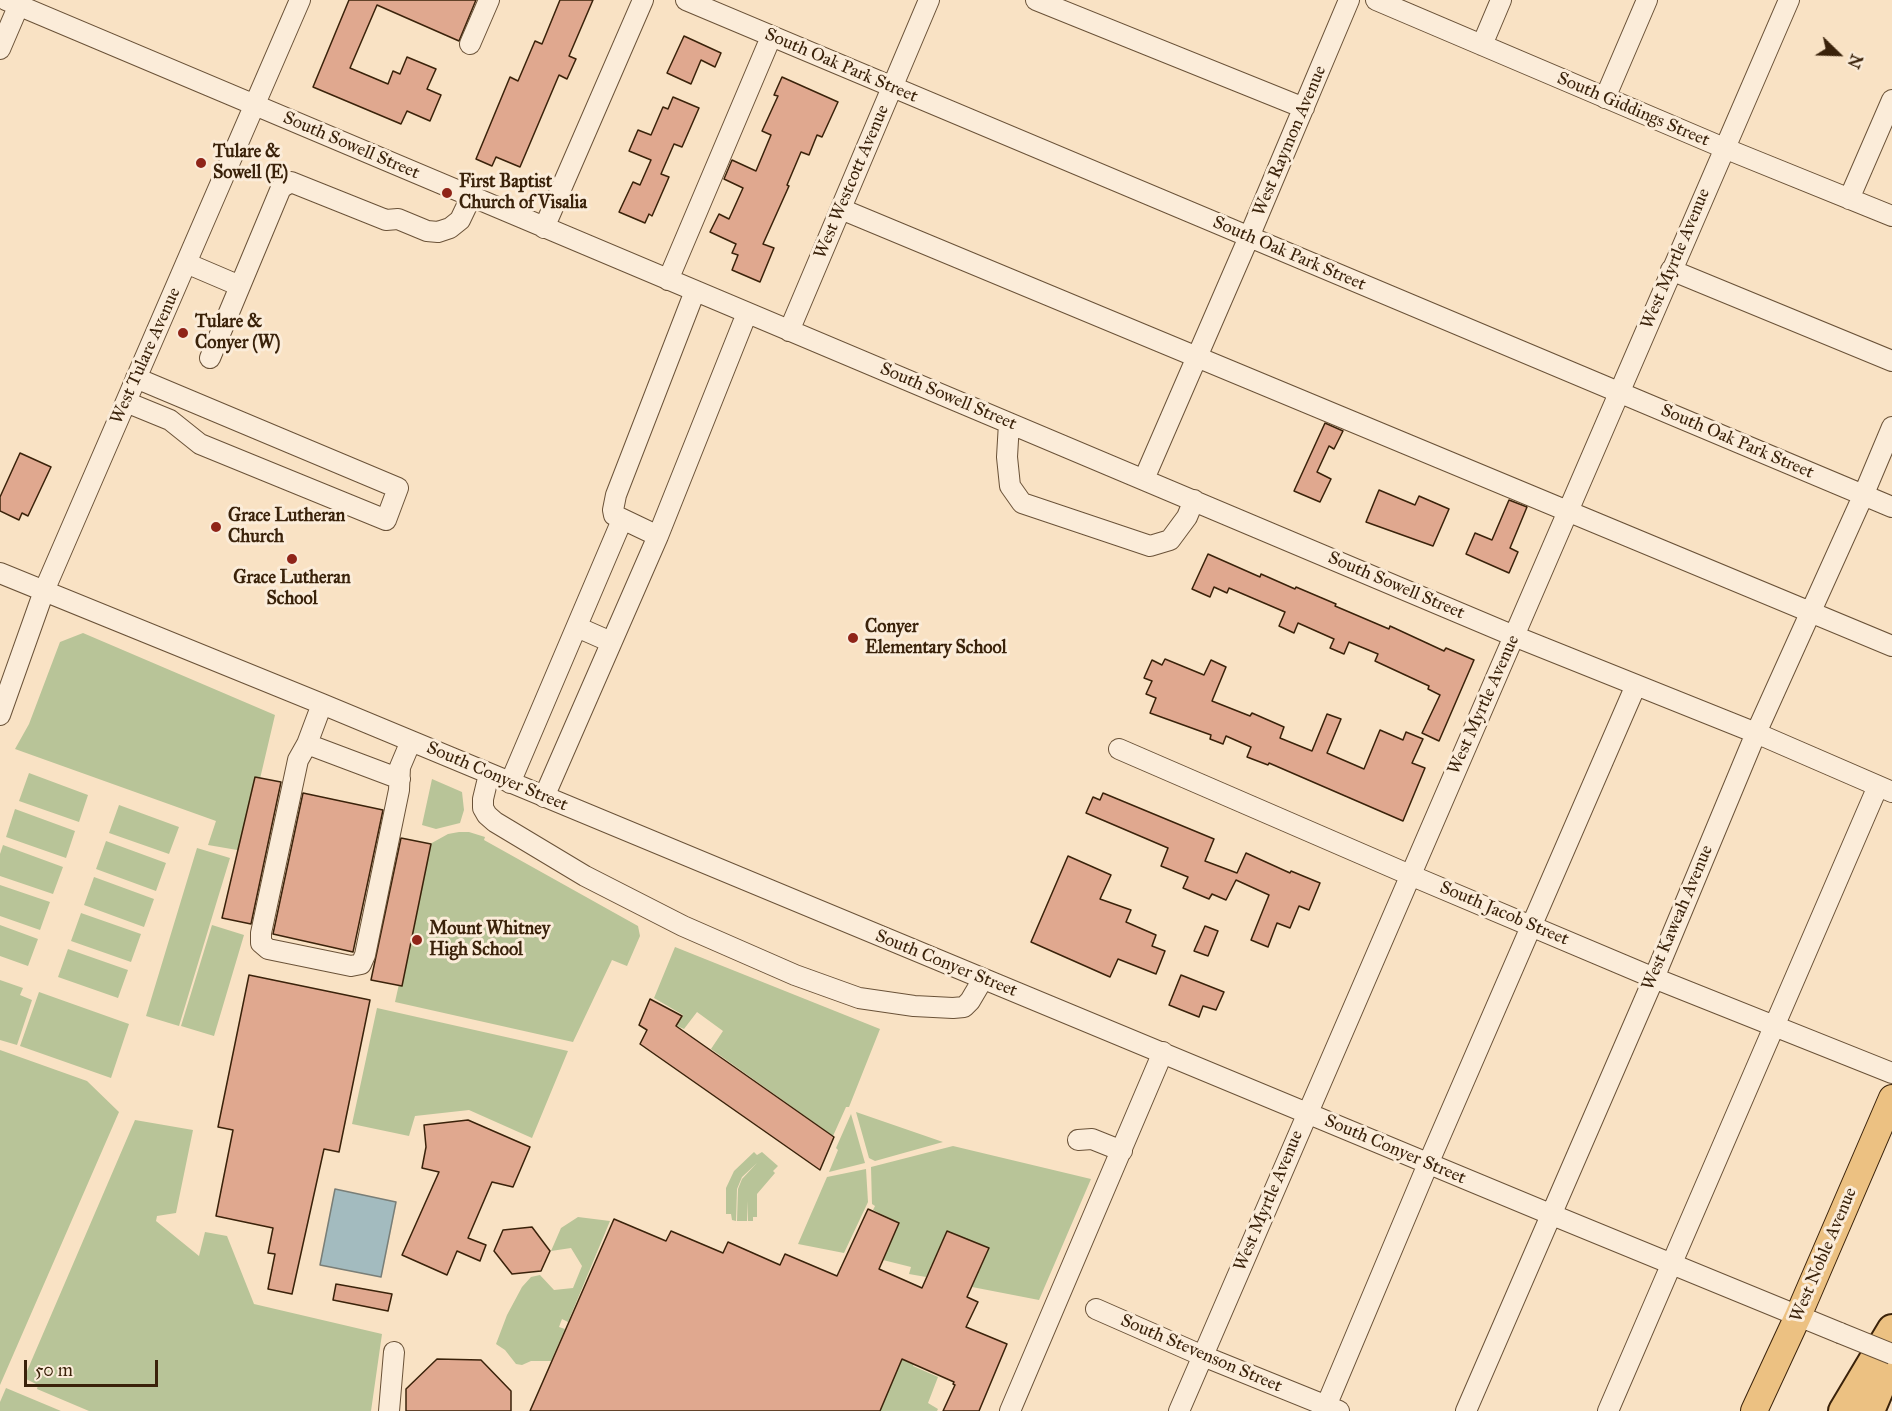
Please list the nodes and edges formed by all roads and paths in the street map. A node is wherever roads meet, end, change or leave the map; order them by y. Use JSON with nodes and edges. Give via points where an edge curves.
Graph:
{"nodes":[{"id":1,"x":300,"y":0,"type":"edge"},
{"id":2,"x":489,"y":0,"type":"edge"},
{"id":3,"x":643,"y":0,"type":"edge"},
{"id":4,"x":686,"y":0,"type":"edge"},
{"id":5,"x":929,"y":0,"type":"edge"},
{"id":6,"x":1036,"y":0,"type":"edge"},
{"id":7,"x":1349,"y":0,"type":"edge"},
{"id":8,"x":1376,"y":0,"type":"edge"},
{"id":9,"x":1501,"y":0,"type":"edge"},
{"id":10,"x":1647,"y":0,"type":"edge"},
{"id":11,"x":1789,"y":0,"type":"edge"},
{"id":12,"x":15,"y":2,"type":"edge"},
{"id":13,"x":771,"y":37,"type":"junction"},
{"id":14,"x":470,"y":44,"type":"dead end"},
{"id":15,"x":1482,"y":45,"type":"junction"},
{"id":16,"x":0,"y":49,"type":"edge"},
{"id":17,"x":893,"y":87,"type":"junction"},
{"id":18,"x":1605,"y":98,"type":"junction"},
{"id":19,"x":1892,"y":100,"type":"edge"},
{"id":20,"x":255,"y":105,"type":"junction"},
{"id":21,"x":1304,"y":108,"type":"junction"},
{"id":22,"x":1724,"y":148,"type":"junction"},
{"id":23,"x":471,"y":197,"type":"junction"},
{"id":24,"x":1849,"y":199,"type":"junction"},
{"id":25,"x":841,"y":209,"type":"junction"},
{"id":26,"x":1892,"y":216,"type":"edge"},
{"id":27,"x":544,"y":228,"type":"junction"},
{"id":28,"x":1250,"y":237,"type":"junction"},
{"id":29,"x":186,"y":263,"type":"junction"},
{"id":30,"x":1671,"y":270,"type":"junction"},
{"id":31,"x":668,"y":280,"type":"junction"},
{"id":32,"x":240,"y":286,"type":"junction"},
{"id":33,"x":695,"y":291,"type":"junction"},
{"id":34,"x":747,"y":313,"type":"junction"},
{"id":35,"x":789,"y":331,"type":"junction"},
{"id":36,"x":1197,"y":357,"type":"junction"},
{"id":37,"x":210,"y":358,"type":"dead end"},
{"id":38,"x":1892,"y":361,"type":"edge"},
{"id":39,"x":136,"y":378,"type":"junction"},
{"id":40,"x":1619,"y":392,"type":"junction"},
{"id":41,"x":126,"y":402,"type":"junction"},
{"id":42,"x":1009,"y":423,"type":"junction"},
{"id":43,"x":1892,"y":427,"type":"edge"},
{"id":44,"x":1144,"y":479,"type":"junction"},
{"id":45,"x":1863,"y":496,"type":"junction"},
{"id":46,"x":1194,"y":500,"type":"junction"},
{"id":47,"x":1892,"y":507,"type":"edge"},
{"id":48,"x":1568,"y":510,"type":"junction"},
{"id":49,"x":622,"y":520,"type":"junction"},
{"id":50,"x":658,"y":536,"type":"junction"},
{"id":51,"x":0,"y":573,"type":"edge"},
{"id":52,"x":44,"y":591,"type":"junction"},
{"id":53,"x":1811,"y":612,"type":"junction"},
{"id":54,"x":577,"y":627,"type":"junction"},
{"id":55,"x":1514,"y":636,"type":"junction"},
{"id":56,"x":611,"y":642,"type":"junction"},
{"id":57,"x":1892,"y":646,"type":"edge"},
{"id":58,"x":1636,"y":685,"type":"junction"},
{"id":59,"x":322,"y":704,"type":"junction"},
{"id":60,"x":0,"y":715,"type":"edge"},
{"id":61,"x":1756,"y":734,"type":"junction"},
{"id":62,"x":411,"y":741,"type":"junction"},
{"id":63,"x":307,"y":744,"type":"junction"},
{"id":64,"x":1119,"y":749,"type":"dead end"},
{"id":65,"x":489,"y":774,"type":"junction"},
{"id":66,"x":400,"y":779,"type":"junction"},
{"id":67,"x":510,"y":783,"type":"junction"},
{"id":68,"x":1885,"y":789,"type":"edge"},
{"id":69,"x":544,"y":797,"type":"junction"},
{"id":70,"x":1410,"y":875,"type":"junction"},
{"id":71,"x":1532,"y":926,"type":"junction"},
{"id":72,"x":1654,"y":978,"type":"junction"},
{"id":73,"x":983,"y":979,"type":"junction"},
{"id":74,"x":1774,"y":1025,"type":"junction"},
{"id":75,"x":1163,"y":1052,"type":"junction"},
{"id":76,"x":1892,"y":1073,"type":"edge"},
{"id":77,"x":1892,"y":1098,"type":"edge"},
{"id":78,"x":1306,"y":1113,"type":"junction"},
{"id":79,"x":1078,"y":1140,"type":"dead end"},
{"id":80,"x":1122,"y":1151,"type":"junction"},
{"id":81,"x":1428,"y":1164,"type":"junction"},
{"id":82,"x":1550,"y":1214,"type":"junction"},
{"id":83,"x":1672,"y":1263,"type":"junction"},
{"id":84,"x":1096,"y":1309,"type":"dead end"},
{"id":85,"x":1798,"y":1316,"type":"junction"},
{"id":86,"x":1892,"y":1329,"type":"edge"},
{"id":87,"x":394,"y":1352,"type":"dead end"},
{"id":88,"x":1892,"y":1354,"type":"edge"},
{"id":89,"x":1203,"y":1356,"type":"junction"},
{"id":90,"x":1892,"y":1359,"type":"edge"},
{"id":91,"x":1330,"y":1409,"type":"edge"},
{"id":92,"x":389,"y":1411,"type":"edge"},
{"id":93,"x":1010,"y":1411,"type":"edge"},
{"id":94,"x":1179,"y":1411,"type":"edge"},
{"id":95,"x":1466,"y":1411,"type":"edge"},
{"id":96,"x":1608,"y":1411,"type":"edge"},
{"id":97,"x":1754,"y":1411,"type":"edge"},
{"id":98,"x":1844,"y":1411,"type":"edge"},
{"id":99,"x":1870,"y":1411,"type":"edge"}],
"edges":[{"from":1,"to":20,"type":"street","name":"West Tulare Avenue"},
{"from":2,"to":14,"type":"street"},
{"from":3,"to":27,"type":"street"},
{"from":4,"to":13,"type":"street","name":"South Oak Park Street"},
{"from":5,"to":17,"type":"street","name":"West Westcott Avenue"},
{"from":6,"to":21,"type":"street"},
{"from":7,"to":21,"type":"street","name":"West Raymon Avenue"},
{"from":8,"to":15,"type":"street","name":"South Giddings Street"},
{"from":9,"to":15,"type":"street"},
{"from":10,"to":18,"type":"street"},
{"from":11,"to":22,"type":"street","name":"West Myrtle Avenue"},
{"from":12,"to":16,"type":"street"},
{"from":12,"to":20,"type":"street","name":"South Sowell Street"},
{"from":13,"to":17,"type":"street","name":"South Oak Park Street"},
{"from":13,"to":31,"type":"street"},
{"from":15,"to":18,"type":"street","name":"South Giddings Street"},
{"from":17,"to":25,"type":"street","name":"West Westcott Avenue"},
{"from":17,"to":28,"type":"street","name":"South Oak Park Street"},
{"from":18,"to":22,"type":"street","name":"South Giddings Street"},
{"from":19,"to":24,"type":"street"},
{"from":20,"to":23,"type":"street","name":"South Sowell Street"},
{"from":20,"to":29,"type":"street","name":"West Tulare Avenue"},
{"from":21,"to":28,"type":"street","name":"West Raymon Avenue"},
{"from":22,"to":24,"type":"street","name":"South Giddings Street"},
{"from":22,"to":30,"type":"street","name":"West Myrtle Avenue"},
{"from":23,"to":27,"type":"street","name":"South Sowell Street"},
{"from":23,"to":32,"type":"street","via":[[460,220],[438,232],[398,219],[386,220],[291,182],[281,188]]},
{"from":24,"to":26,"type":"street","name":"South Giddings Street"},
{"from":25,"to":35,"type":"street","name":"West Westcott Avenue"},
{"from":25,"to":36,"type":"street"},
{"from":27,"to":31,"type":"street","name":"South Sowell Street"},
{"from":28,"to":36,"type":"street","name":"West Raymon Avenue"},
{"from":28,"to":40,"type":"street","name":"South Oak Park Street"},
{"from":29,"to":32,"type":"street"},
{"from":29,"to":39,"type":"street","name":"West Tulare Avenue"},
{"from":30,"to":38,"type":"street"},
{"from":30,"to":40,"type":"street","name":"West Myrtle Avenue"},
{"from":31,"to":33,"type":"street","name":"South Sowell Street"},
{"from":32,"to":37,"type":"street"},
{"from":33,"to":34,"type":"street","name":"South Sowell Street"},
{"from":33,"to":49,"type":"street","via":[[616,495],[614,515]]},
{"from":34,"to":35,"type":"street","name":"South Sowell Street"},
{"from":34,"to":50,"type":"street"},
{"from":35,"to":42,"type":"street","name":"South Sowell Street"},
{"from":36,"to":44,"type":"street","name":"West Raymon Avenue"},
{"from":36,"to":48,"type":"street"},
{"from":39,"to":41,"type":"street","name":"West Tulare Avenue"},
{"from":39,"to":41,"type":"street","via":[[398,488],[386,520],[200,444],[170,420]]},
{"from":40,"to":45,"type":"street","name":"South Oak Park Street"},
{"from":40,"to":48,"type":"street","name":"West Myrtle Avenue"},
{"from":41,"to":52,"type":"street","name":"West Tulare Avenue"},
{"from":42,"to":44,"type":"street","name":"South Sowell Street"},
{"from":42,"to":46,"type":"street","via":[[1010,486],[1022,503],[1149,546],[1170,540],[1187,518]]},
{"from":43,"to":45,"type":"street","name":"West Kaweah Avenue"},
{"from":44,"to":46,"type":"street","name":"South Sowell Street"},
{"from":45,"to":47,"type":"street","name":"South Oak Park Street"},
{"from":45,"to":53,"type":"street","name":"West Kaweah Avenue"},
{"from":46,"to":55,"type":"street","name":"South Sowell Street"},
{"from":48,"to":53,"type":"street"},
{"from":48,"to":55,"type":"street","name":"West Myrtle Avenue"},
{"from":49,"to":50,"type":"street"},
{"from":49,"to":54,"type":"street"},
{"from":50,"to":56,"type":"street"},
{"from":51,"to":52,"type":"street","name":"South Conyer Street"},
{"from":52,"to":59,"type":"street","name":"South Conyer Street"},
{"from":52,"to":60,"type":"street","name":"West Tulare Avenue"},
{"from":53,"to":57,"type":"street"},
{"from":53,"to":61,"type":"street","name":"West Kaweah Avenue"},
{"from":54,"to":56,"type":"street"},
{"from":54,"to":67,"type":"street"},
{"from":55,"to":58,"type":"street","name":"South Sowell Street"},
{"from":55,"to":70,"type":"street","name":"West Myrtle Avenue"},
{"from":56,"to":69,"type":"street"},
{"from":58,"to":61,"type":"street","name":"South Sowell Street"},
{"from":58,"to":71,"type":"street"},
{"from":59,"to":62,"type":"street","name":"South Conyer Street"},
{"from":59,"to":63,"type":"street"},
{"from":61,"to":68,"type":"street","name":"South Sowell Street"},
{"from":61,"to":72,"type":"street","name":"West Kaweah Avenue"},
{"from":62,"to":65,"type":"street","name":"South Conyer Street"},
{"from":62,"to":66,"type":"street","via":[[400,767]]},
{"from":63,"to":66,"type":"street"},
{"from":63,"to":66,"type":"street","via":[[298,759],[261,933],[261,943],[268,949],[351,966],[361,964]]},
{"from":64,"to":70,"type":"street","name":"South Jacob Street"},
{"from":65,"to":67,"type":"street","name":"South Conyer Street"},
{"from":65,"to":73,"type":"street","via":[[483,808],[495,822],[585,876],[683,926],[795,975],[859,998],[952,1008],[964,1007]]},
{"from":67,"to":69,"type":"street","name":"South Conyer Street"},
{"from":68,"to":74,"type":"street"},
{"from":69,"to":73,"type":"street","name":"South Conyer Street"},
{"from":70,"to":71,"type":"street","name":"South Jacob Street"},
{"from":70,"to":78,"type":"street","name":"West Myrtle Avenue"},
{"from":71,"to":72,"type":"street","name":"South Jacob Street"},
{"from":71,"to":81,"type":"street"},
{"from":72,"to":74,"type":"street","name":"South Jacob Street"},
{"from":72,"to":82,"type":"street","name":"West Kaweah Avenue"},
{"from":73,"to":75,"type":"street","name":"South Conyer Street"},
{"from":74,"to":76,"type":"street","name":"South Jacob Street"},
{"from":74,"to":83,"type":"street"},
{"from":75,"to":78,"type":"street","name":"South Conyer Street"},
{"from":75,"to":80,"type":"street"},
{"from":77,"to":85,"type":"main road","name":"West Noble Avenue"},
{"from":78,"to":81,"type":"street","name":"South Conyer Street"},
{"from":78,"to":89,"type":"street","name":"West Myrtle Avenue"},
{"from":79,"to":80,"type":"street","via":[[1092,1139]]},
{"from":80,"to":93,"type":"street"},
{"from":81,"to":82,"type":"street","name":"South Conyer Street"},
{"from":81,"to":91,"type":"street"},
{"from":82,"to":83,"type":"street","name":"South Conyer Street"},
{"from":82,"to":95,"type":"street","name":"West Kaweah Avenue"},
{"from":83,"to":85,"type":"street","name":"South Conyer Street"},
{"from":83,"to":96,"type":"street"},
{"from":84,"to":89,"type":"street","name":"South Stevenson Street"},
{"from":85,"to":88,"type":"street","name":"South Conyer Street","bridge":true},
{"from":85,"to":97,"type":"main road","name":"West Noble Avenue"},
{"from":86,"to":98,"type":"highway"},
{"from":87,"to":92,"type":"street"},
{"from":89,"to":91,"type":"street","name":"South Stevenson Street"},
{"from":89,"to":94,"type":"street","name":"West Myrtle Avenue"},
{"from":90,"to":99,"type":"highway"}]}
